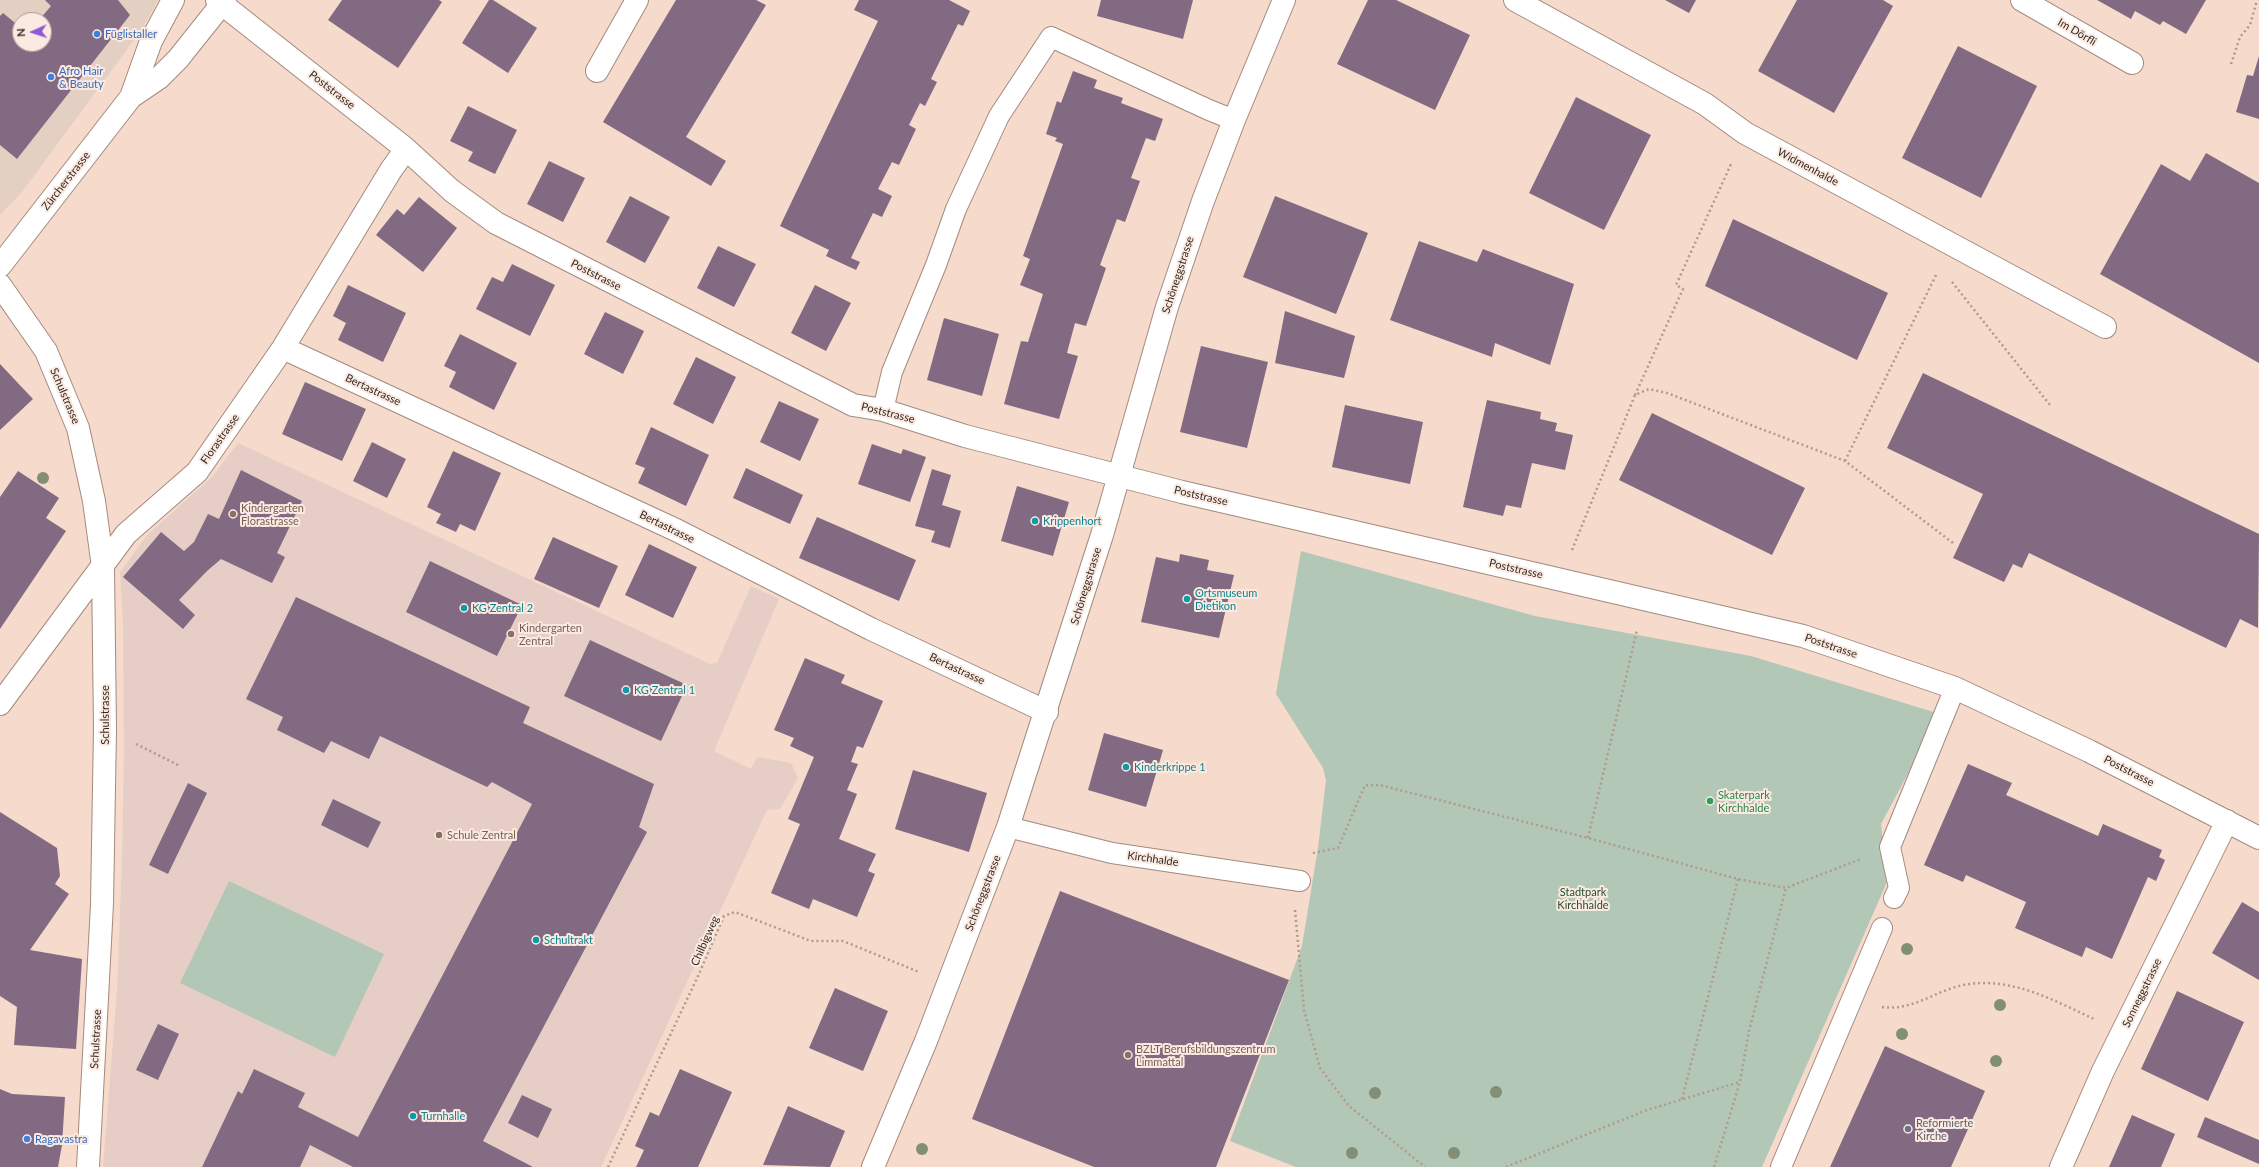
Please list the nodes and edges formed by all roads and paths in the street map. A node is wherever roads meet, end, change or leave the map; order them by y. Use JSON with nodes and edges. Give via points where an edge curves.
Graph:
{"nodes":[{"id":1,"x":172,"y":0,"type":"edge"},
{"id":2,"x":637,"y":0,"type":"edge"},
{"id":3,"x":1284,"y":0,"type":"edge"},
{"id":4,"x":1515,"y":0,"type":"edge"},
{"id":5,"x":2022,"y":0,"type":"edge"},
{"id":6,"x":2257,"y":0,"type":"edge"},
{"id":7,"x":221,"y":1,"type":"edge"},
{"id":8,"x":2132,"y":63,"type":"dead end"},
{"id":9,"x":2231,"y":64,"type":"dead end"},
{"id":10,"x":597,"y":71,"type":"dead end"},
{"id":11,"x":131,"y":97,"type":"junction"},
{"id":12,"x":1234,"y":120,"type":"junction"},
{"id":13,"x":1745,"y":133,"type":"junction"},
{"id":14,"x":406,"y":149,"type":"junction"},
{"id":15,"x":0,"y":266,"type":"edge"},
{"id":16,"x":1940,"y":267,"type":"dead end"},
{"id":17,"x":1950,"y":279,"type":"dead end"},
{"id":18,"x":0,"y":286,"type":"edge"},
{"id":19,"x":2105,"y":327,"type":"dead end"},
{"id":20,"x":283,"y":348,"type":"junction"},
{"id":21,"x":1635,"y":395,"type":"junction"},
{"id":22,"x":2050,"y":405,"type":"dead end"},
{"id":23,"x":883,"y":410,"type":"junction"},
{"id":24,"x":1845,"y":461,"type":"junction"},
{"id":25,"x":1120,"y":476,"type":"junction"},
{"id":26,"x":1953,"y":543,"type":"dead end"},
{"id":27,"x":103,"y":567,"type":"junction"},
{"id":28,"x":1564,"y":579,"type":"junction"},
{"id":29,"x":1644,"y":598,"type":"junction"},
{"id":30,"x":1955,"y":688,"type":"junction"},
{"id":31,"x":0,"y":704,"type":"edge"},
{"id":32,"x":1046,"y":712,"type":"junction"},
{"id":33,"x":105,"y":729,"type":"junction"},
{"id":34,"x":180,"y":766,"type":"dead end"},
{"id":35,"x":2227,"y":821,"type":"junction"},
{"id":36,"x":1008,"y":827,"type":"junction"},
{"id":37,"x":1588,"y":838,"type":"junction"},
{"id":38,"x":2259,"y":838,"type":"edge"},
{"id":39,"x":1890,"y":847,"type":"junction"},
{"id":40,"x":1738,"y":880,"type":"junction"},
{"id":41,"x":1300,"y":881,"type":"junction"},
{"id":42,"x":1786,"y":888,"type":"junction"},
{"id":43,"x":1894,"y":898,"type":"dead end"},
{"id":44,"x":1882,"y":928,"type":"dead end"},
{"id":45,"x":948,"y":984,"type":"junction"},
{"id":46,"x":1853,"y":998,"type":"junction"},
{"id":47,"x":2123,"y":1032,"type":"junction"},
{"id":48,"x":1740,"y":1082,"type":"junction"},
{"id":49,"x":1682,"y":1099,"type":"junction"},
{"id":50,"x":88,"y":1167,"type":"edge"},
{"id":51,"x":608,"y":1167,"type":"edge"},
{"id":52,"x":873,"y":1167,"type":"edge"},
{"id":53,"x":1425,"y":1167,"type":"edge"},
{"id":54,"x":1506,"y":1167,"type":"edge"},
{"id":55,"x":1714,"y":1167,"type":"edge"},
{"id":56,"x":1781,"y":1167,"type":"edge"},
{"id":57,"x":2061,"y":1167,"type":"edge"}],
"edges":[{"from":1,"to":11,"type":"street","name":"Zürcherstrasse","via":[[151,41]]},
{"from":2,"to":10,"type":"street"},
{"from":3,"to":12,"type":"street","name":"Schöneggstrasse"},
{"from":4,"to":13,"type":"street","name":"Widmenhalde","via":[[1705,104]]},
{"from":5,"to":8,"type":"street","name":"Im Dörfli"},
{"from":6,"to":9,"type":"path","via":[[2250,25],[2240,37]]},
{"from":7,"to":11,"type":"street","name":"Zürcherstrasse","via":[[178,59],[159,78]]},
{"from":7,"to":14,"type":"street","name":"Poststrasse"},
{"from":11,"to":15,"type":"street","name":"Zürcherstrasse"},
{"from":12,"to":23,"type":"lane","via":[[1051,37],[999,116],[956,209],[892,372]]},
{"from":12,"to":25,"type":"street","name":"Schöneggstrasse","via":[[1167,307]]},
{"from":13,"to":19,"type":"street","name":"Widmenhalde"},
{"from":13,"to":21,"type":"path","via":[[1676,285],[1683,289]]},
{"from":14,"to":20,"type":"street","name":"Florastrasse"},
{"from":14,"to":23,"type":"street","name":"Poststrasse","via":[[452,191],[496,223],[853,405]]},
{"from":16,"to":24,"type":"path"},
{"from":17,"to":22,"type":"path"},
{"from":18,"to":27,"type":"street","name":"Schulstrasse","via":[[46,351],[78,428],[94,501]]},
{"from":20,"to":27,"type":"street","name":"Florastrasse","via":[[197,472],[126,534]]},
{"from":20,"to":32,"type":"street","name":"Bertastrasse","via":[[676,530],[871,629]]},
{"from":21,"to":24,"type":"path","via":[[1649,389],[1667,393]]},
{"from":21,"to":28,"type":"path","via":[[1573,547]]},
{"from":23,"to":25,"type":"street","name":"Poststrasse","via":[[965,436]]},
{"from":24,"to":26,"type":"path"},
{"from":25,"to":28,"type":"street","name":"Poststrasse"},
{"from":25,"to":32,"type":"street","name":"Schöneggstrasse"},
{"from":27,"to":31,"type":"street","name":"Florastrasse"},
{"from":27,"to":33,"type":"street","name":"Schulstrasse"},
{"from":28,"to":29,"type":"street","name":"Poststrasse"},
{"from":29,"to":30,"type":"street","name":"Poststrasse","via":[[1803,636]]},
{"from":29,"to":37,"type":"path"},
{"from":30,"to":35,"type":"street","name":"Poststrasse","via":[[2089,751]]},
{"from":30,"to":39,"type":"lane"},
{"from":32,"to":36,"type":"street","name":"Schöneggstrasse"},
{"from":33,"to":34,"type":"path"},
{"from":33,"to":50,"type":"street","name":"Schulstrasse","via":[[96,1054]]},
{"from":35,"to":38,"type":"street","name":"Poststrasse"},
{"from":35,"to":47,"type":"street","name":"Sonneggstrasse"},
{"from":36,"to":41,"type":"lane","name":"Kirchhalde","via":[[1112,853]]},
{"from":36,"to":45,"type":"street","name":"Schöneggstrasse"},
{"from":37,"to":40,"type":"path"},
{"from":37,"to":41,"type":"path","via":[[1380,785],[1365,785],[1338,848],[1304,855]]},
{"from":39,"to":42,"type":"path"},
{"from":39,"to":43,"type":"lane","via":[[1899,888]]},
{"from":40,"to":42,"type":"path"},
{"from":40,"to":49,"type":"path"},
{"from":41,"to":53,"type":"path","via":[[1294,917],[1304,1010],[1320,1068],[1349,1106]]},
{"from":42,"to":48,"type":"path","via":[[1749,1031]]},
{"from":44,"to":46,"type":"lane"},
{"from":45,"to":51,"type":"path","name":"Chilbigweg","via":[[843,941],[811,941],[735,912],[724,916]]},
{"from":45,"to":52,"type":"street","name":"Schöneggstrasse"},
{"from":46,"to":47,"type":"path","via":[[1868,1005],[1895,1009],[1963,985],[2011,985],[2033,991]]},
{"from":46,"to":56,"type":"lane"},
{"from":47,"to":57,"type":"street","name":"Sonneggstrasse"},
{"from":48,"to":49,"type":"path"},
{"from":48,"to":55,"type":"path"},
{"from":49,"to":54,"type":"path","via":[[1647,1110]]}]}
